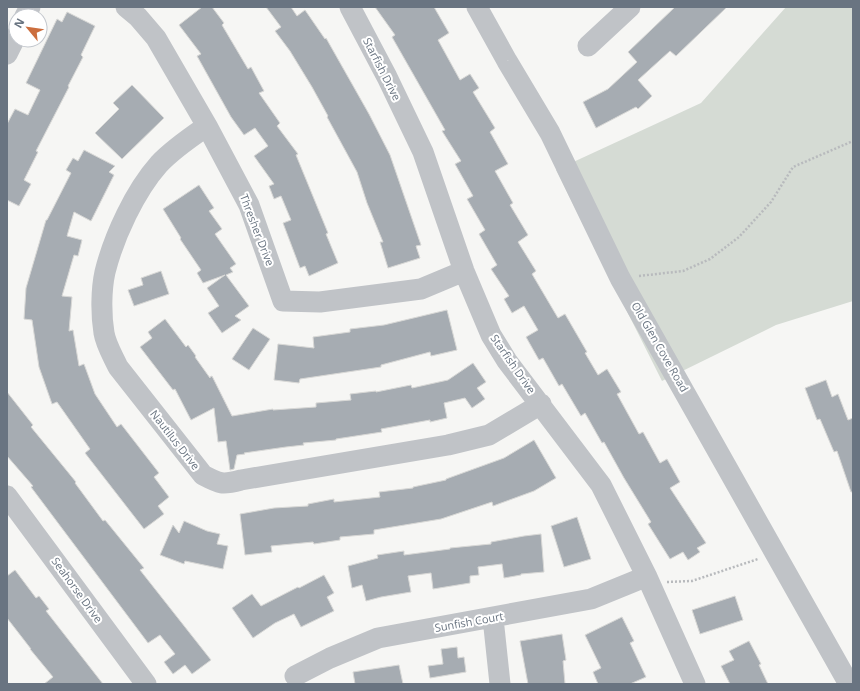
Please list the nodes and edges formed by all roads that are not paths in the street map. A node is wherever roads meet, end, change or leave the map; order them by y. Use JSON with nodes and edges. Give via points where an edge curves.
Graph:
{"nodes":[{"id":1,"x":126,"y":7,"type":"edge"},
{"id":2,"x":350,"y":7,"type":"edge"},
{"id":3,"x":477,"y":7,"type":"edge"},
{"id":4,"x":630,"y":7,"type":"edge"},
{"id":5,"x":588,"y":46,"type":"dead end"},
{"id":6,"x":207,"y":126,"type":"junction"},
{"id":7,"x":464,"y":271,"type":"junction"},
{"id":8,"x":541,"y":404,"type":"junction"},
{"id":9,"x":7,"y":496,"type":"edge"},
{"id":10,"x":647,"y":577,"type":"junction"},
{"id":11,"x":493,"y":618,"type":"junction"},
{"id":12,"x":295,"y":676,"type":"dead end"},
{"id":13,"x":146,"y":684,"type":"edge"},
{"id":14,"x":500,"y":684,"type":"edge"},
{"id":15,"x":695,"y":684,"type":"edge"},
{"id":16,"x":850,"y":684,"type":"edge"}],
"edges":[{"from":1,"to":6,"type":"street","name":"Thresher Drive","via":[[156,38]]},
{"from":2,"to":7,"type":"street","name":"Starfish Drive","via":[[423,152]]},
{"from":3,"to":16,"type":"street","name":"Old Glen Cove Road","via":[[550,133],[620,278]]},
{"from":4,"to":5,"type":"street"},
{"from":6,"to":7,"type":"street","name":"Thresher Drive","via":[[249,205],[283,301],[320,302],[421,289]]},
{"from":6,"to":8,"type":"street","name":"Nautilus Drive","via":[[160,163],[145,181],[116,239],[105,273],[102,308],[104,334],[118,367],[203,475],[226,484],[448,445],[489,435]]},
{"from":7,"to":8,"type":"street","name":"Starfish Drive","via":[[492,335],[508,361]]},
{"from":8,"to":10,"type":"street","name":"Starfish Drive","via":[[601,486]]},
{"from":9,"to":13,"type":"street","name":"Seahorse Drive"},
{"from":10,"to":11,"type":"street","name":"Sunfish Court","via":[[591,599]]},
{"from":10,"to":15,"type":"street","name":"Starfish Drive"},
{"from":11,"to":12,"type":"street","name":"Sunfish Court","via":[[378,638]]},
{"from":11,"to":14,"type":"street"}]}
